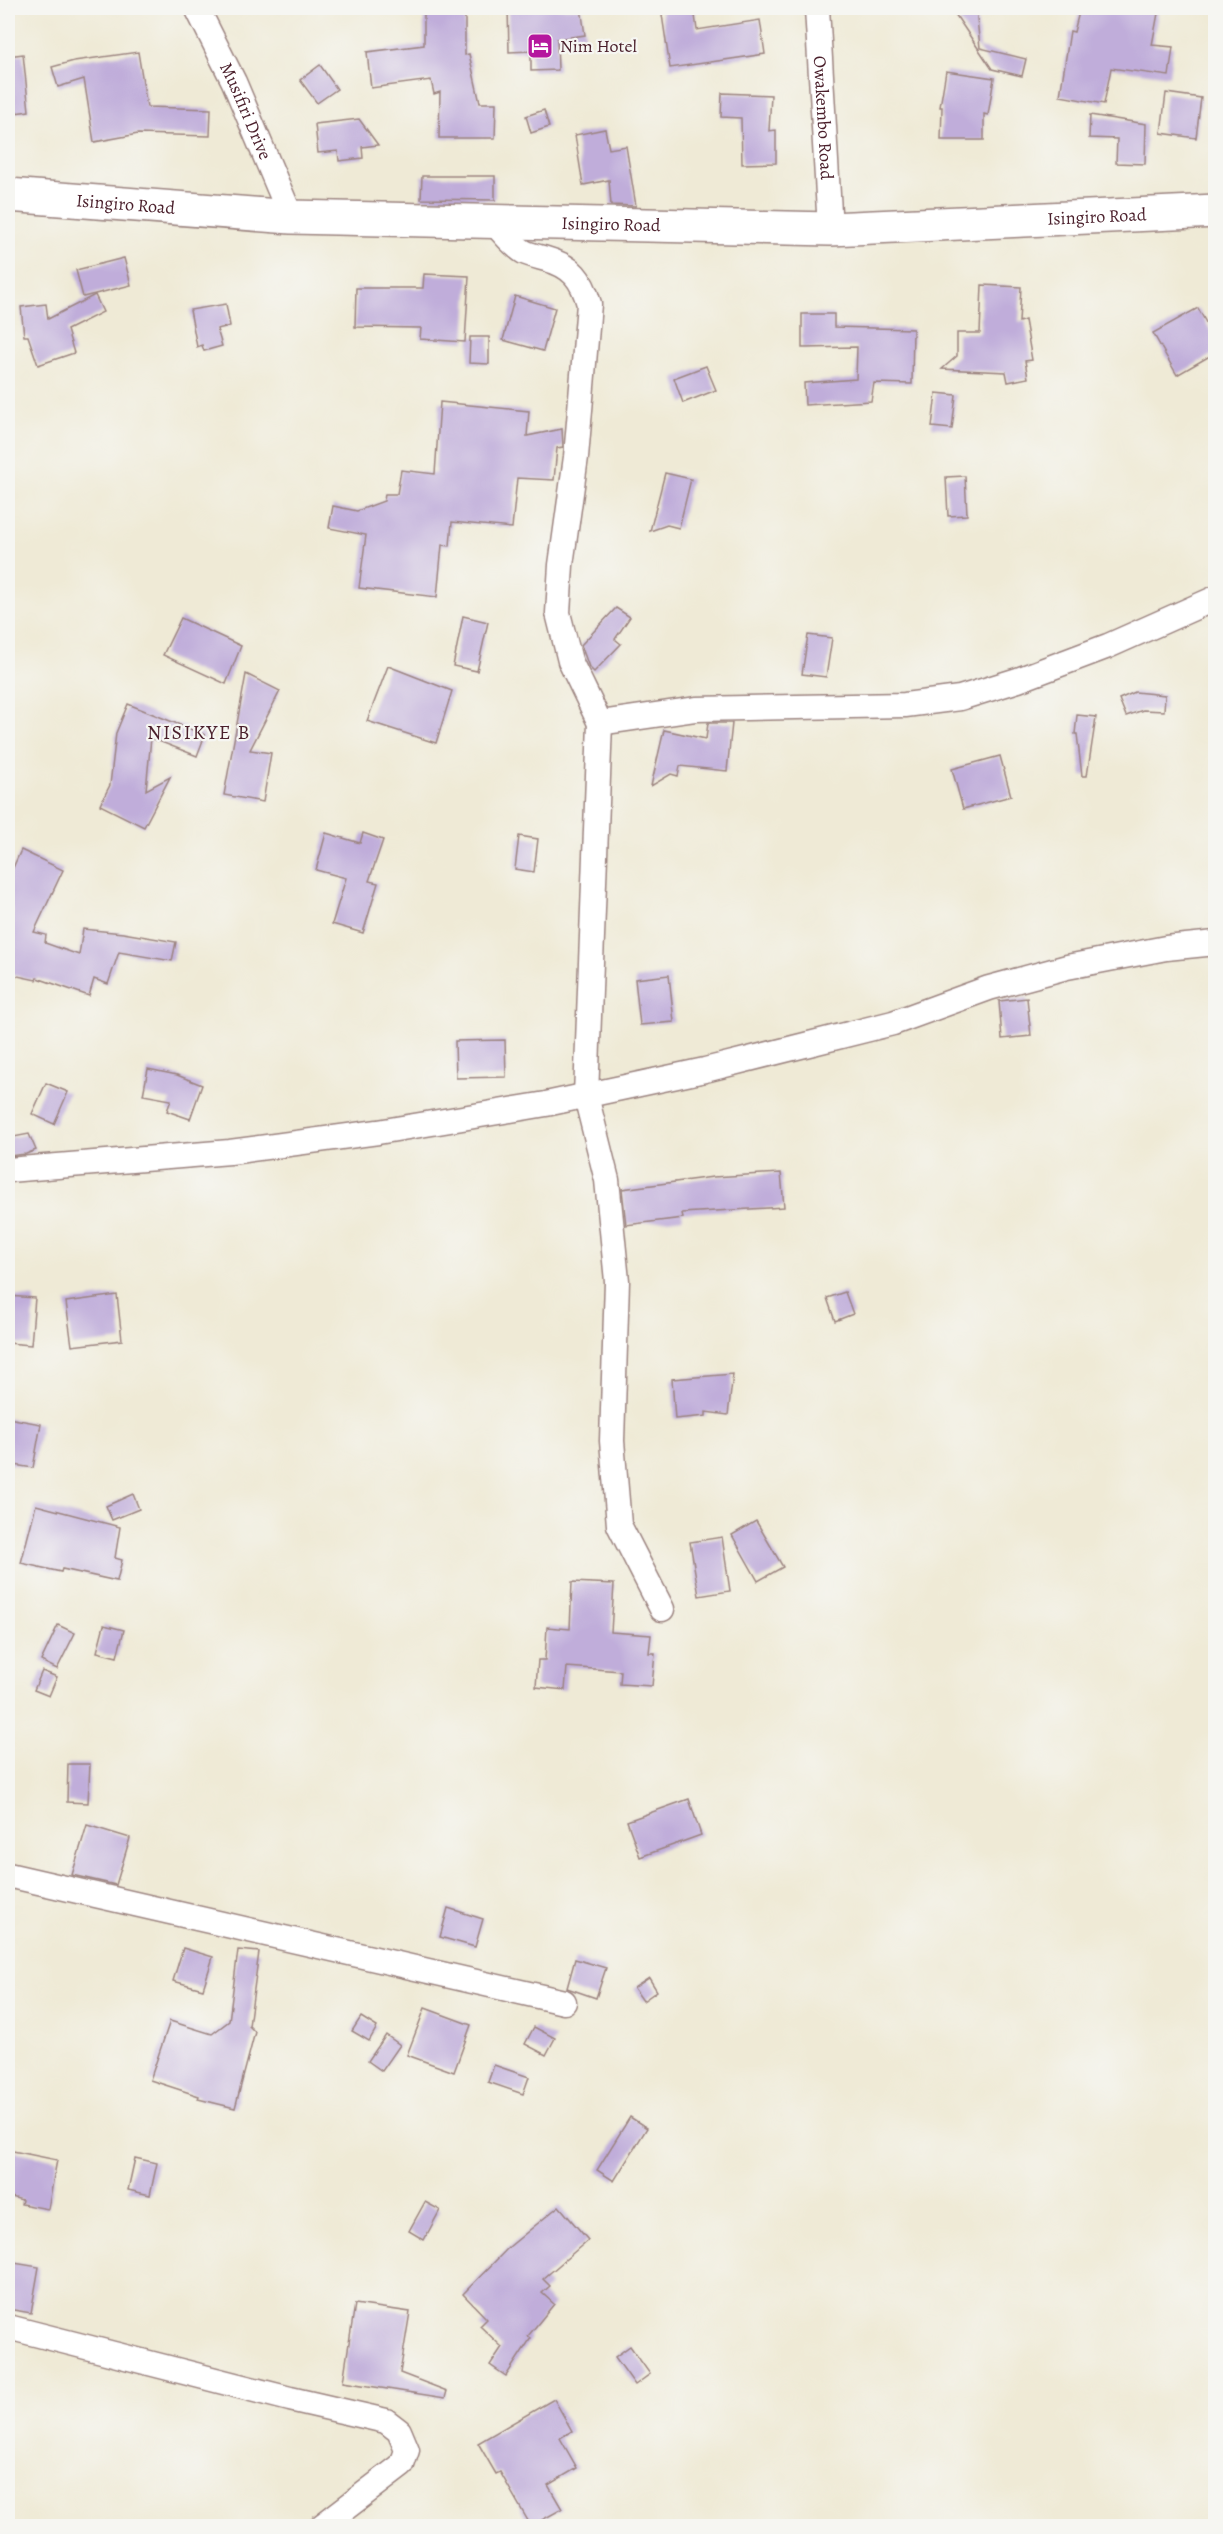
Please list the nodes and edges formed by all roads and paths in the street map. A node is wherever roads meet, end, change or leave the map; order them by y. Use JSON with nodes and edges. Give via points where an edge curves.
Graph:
{"nodes":[{"id":1,"x":197,"y":8,"type":"edge"},
{"id":2,"x":817,"y":8,"type":"edge"},
{"id":3,"x":8,"y":195,"type":"edge"},
{"id":4,"x":1215,"y":211,"type":"edge"},
{"id":5,"x":291,"y":217,"type":"junction"},
{"id":6,"x":493,"y":222,"type":"junction"},
{"id":7,"x":830,"y":229,"type":"junction"},
{"id":8,"x":1215,"y":598,"type":"edge"},
{"id":9,"x":600,"y":723,"type":"junction"},
{"id":10,"x":1215,"y":943,"type":"edge"},
{"id":11,"x":586,"y":1096,"type":"junction"},
{"id":12,"x":8,"y":1170,"type":"edge"},
{"id":13,"x":663,"y":1609,"type":"dead end"},
{"id":14,"x":8,"y":1875,"type":"edge"},
{"id":15,"x":564,"y":2002,"type":"dead end"},
{"id":16,"x":8,"y":2327,"type":"edge"},
{"id":17,"x":322,"y":2526,"type":"edge"}],
"edges":[{"from":1,"to":5,"type":"street","name":"Musifiri Drive","via":[[234,82]]},
{"from":2,"to":7,"type":"street","name":"Owakembo Road"},
{"from":3,"to":5,"type":"main road","name":"Isingiro Road"},
{"from":4,"to":7,"type":"main road","name":"Isingiro Road"},
{"from":5,"to":6,"type":"main road","name":"Isingiro Road"},
{"from":6,"to":7,"type":"main road","name":"Isingiro Road"},
{"from":6,"to":9,"type":"street","via":[[525,253],[562,263],[577,275],[585,289],[588,304],[576,457],[558,613],[570,661]]},
{"from":8,"to":9,"type":"street","via":[[1108,646],[960,698],[905,705],[696,709]]},
{"from":9,"to":11,"type":"street"},
{"from":10,"to":11,"type":"street","via":[[1067,967],[989,988],[893,1023]]},
{"from":11,"to":12,"type":"street","via":[[378,1132],[230,1152]]},
{"from":11,"to":13,"type":"street","via":[[607,1180],[617,1281],[612,1441],[619,1525]]},
{"from":14,"to":15,"type":"street"},
{"from":16,"to":17,"type":"street","via":[[386,2421],[399,2431],[407,2450],[402,2465]]}]}
